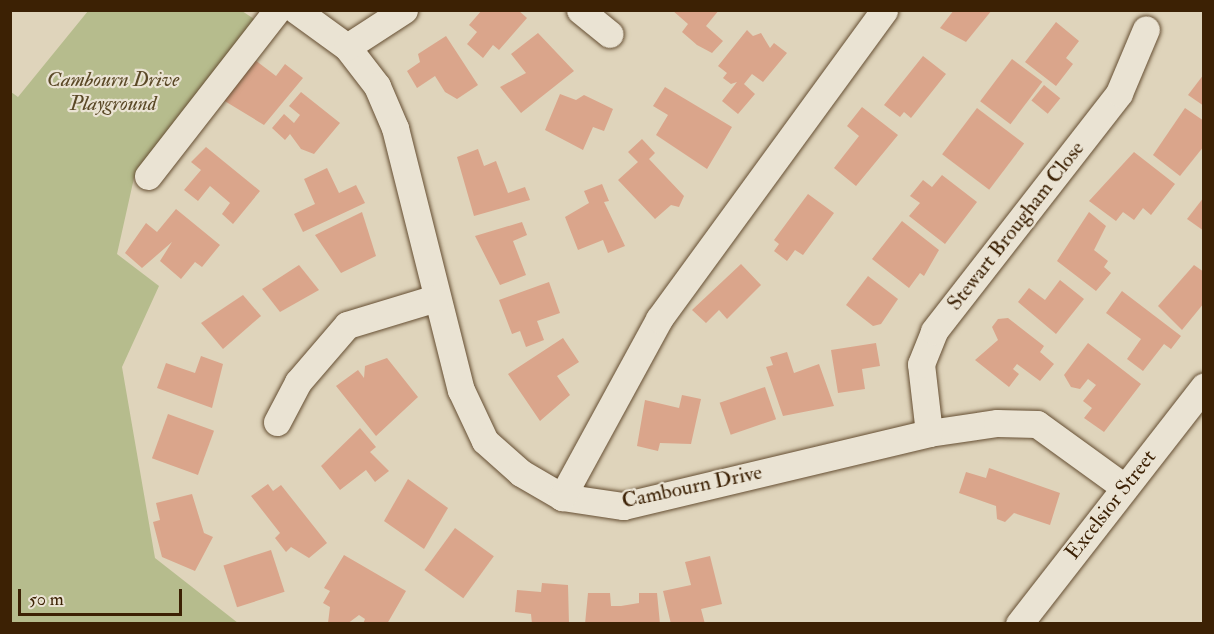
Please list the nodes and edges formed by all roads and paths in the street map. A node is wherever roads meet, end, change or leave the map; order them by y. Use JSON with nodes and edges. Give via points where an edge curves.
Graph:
{"nodes":[{"id":1,"x":277,"y":10,"type":"edge"},
{"id":2,"x":296,"y":10,"type":"edge"},
{"id":3,"x":404,"y":10,"type":"edge"},
{"id":4,"x":580,"y":10,"type":"edge"},
{"id":5,"x":884,"y":10,"type":"edge"},
{"id":6,"x":1146,"y":30,"type":"dead end"},
{"id":7,"x":610,"y":34,"type":"dead end"},
{"id":8,"x":347,"y":47,"type":"junction"},
{"id":9,"x":148,"y":176,"type":"dead end"},
{"id":10,"x":436,"y":298,"type":"junction"},
{"id":11,"x":1203,"y":386,"type":"edge"},
{"id":12,"x":277,"y":422,"type":"dead end"},
{"id":13,"x":929,"y":433,"type":"junction"},
{"id":14,"x":1124,"y":487,"type":"junction"},
{"id":15,"x":562,"y":496,"type":"junction"},
{"id":16,"x":1019,"y":624,"type":"edge"}],
"edges":[{"from":1,"to":9,"type":"street"},
{"from":2,"to":8,"type":"street","name":"Cambourn Drive"},
{"from":3,"to":8,"type":"street"},
{"from":4,"to":7,"type":"street"},
{"from":5,"to":15,"type":"street","via":[[659,319]]},
{"from":6,"to":13,"type":"street","name":"Stewart Brougham Close","via":[[1119,93],[934,331],[921,364]]},
{"from":8,"to":10,"type":"street","name":"Cambourn Drive","via":[[377,87],[395,128]]},
{"from":10,"to":12,"type":"street","via":[[347,325],[298,382]]},
{"from":10,"to":15,"type":"street","name":"Cambourn Drive","via":[[461,390],[485,441],[520,473]]},
{"from":11,"to":14,"type":"street","name":"Excelsior Street"},
{"from":13,"to":14,"type":"street","name":"Cambourn Drive","via":[[997,423],[1038,424]]},
{"from":13,"to":15,"type":"street","name":"Cambourn Drive","via":[[623,506]]},
{"from":14,"to":16,"type":"street","name":"Excelsior Street"}]}
